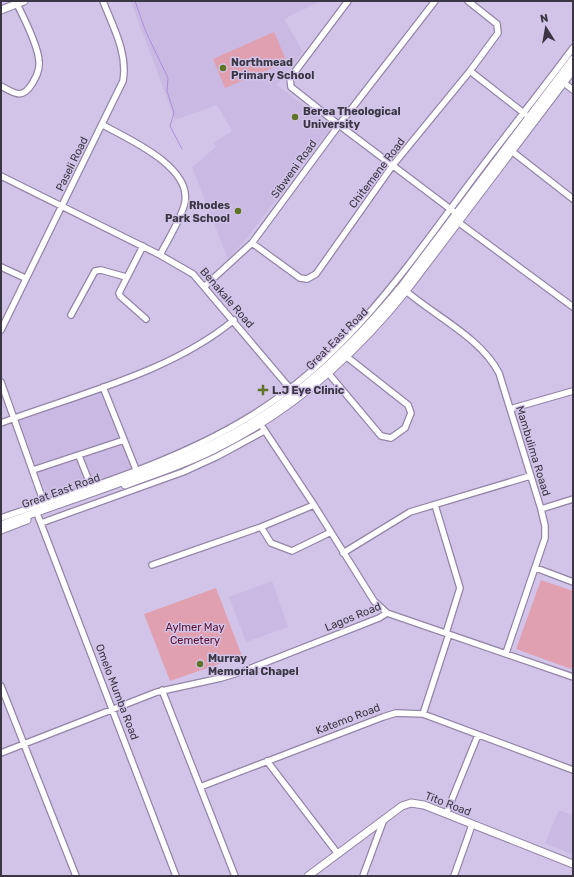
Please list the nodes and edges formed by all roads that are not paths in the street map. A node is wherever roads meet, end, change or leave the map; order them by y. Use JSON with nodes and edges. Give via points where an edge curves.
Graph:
{"nodes":[{"id":1,"x":24,"y":1,"type":"edge"},
{"id":2,"x":103,"y":1,"type":"edge"},
{"id":3,"x":348,"y":1,"type":"edge"},
{"id":4,"x":435,"y":1,"type":"edge"},
{"id":5,"x":468,"y":1,"type":"edge"},
{"id":6,"x":17,"y":4,"type":"junction"},
{"id":7,"x":1,"y":10,"type":"edge"},
{"id":8,"x":573,"y":48,"type":"edge"},
{"id":9,"x":573,"y":59,"type":"edge"},
{"id":10,"x":573,"y":70,"type":"edge"},
{"id":11,"x":470,"y":71,"type":"junction"},
{"id":12,"x":563,"y":82,"type":"junction"},
{"id":13,"x":1,"y":86,"type":"edge"},
{"id":14,"x":573,"y":90,"type":"edge"},
{"id":15,"x":526,"y":114,"type":"junction"},
{"id":16,"x":103,"y":125,"type":"junction"},
{"id":17,"x":339,"y":125,"type":"junction"},
{"id":18,"x":508,"y":148,"type":"junction"},
{"id":19,"x":393,"y":165,"type":"junction"},
{"id":20,"x":1,"y":176,"type":"edge"},
{"id":21,"x":573,"y":199,"type":"edge"},
{"id":22,"x":62,"y":207,"type":"junction"},
{"id":23,"x":453,"y":211,"type":"junction"},
{"id":24,"x":458,"y":222,"type":"junction"},
{"id":25,"x":252,"y":243,"type":"junction"},
{"id":26,"x":143,"y":246,"type":"junction"},
{"id":27,"x":160,"y":255,"type":"junction"},
{"id":28,"x":1,"y":266,"type":"edge"},
{"id":29,"x":126,"y":277,"type":"junction"},
{"id":30,"x":25,"y":278,"type":"junction"},
{"id":31,"x":205,"y":286,"type":"junction"},
{"id":32,"x":406,"y":291,"type":"junction"},
{"id":33,"x":573,"y":307,"type":"edge"},
{"id":34,"x":71,"y":315,"type":"dead end"},
{"id":35,"x":146,"y":319,"type":"dead end"},
{"id":36,"x":234,"y":320,"type":"junction"},
{"id":37,"x":1,"y":330,"type":"edge"},
{"id":38,"x":347,"y":357,"type":"junction"},
{"id":39,"x":329,"y":374,"type":"junction"},
{"id":40,"x":1,"y":382,"type":"edge"},
{"id":41,"x":103,"y":387,"type":"junction"},
{"id":42,"x":573,"y":390,"type":"edge"},
{"id":43,"x":292,"y":392,"type":"junction"},
{"id":44,"x":510,"y":409,"type":"junction"},
{"id":45,"x":14,"y":418,"type":"junction"},
{"id":46,"x":259,"y":422,"type":"junction"},
{"id":47,"x":1,"y":423,"type":"edge"},
{"id":48,"x":264,"y":431,"type":"junction"},
{"id":49,"x":124,"y":440,"type":"junction"},
{"id":50,"x":79,"y":456,"type":"junction"},
{"id":51,"x":33,"y":470,"type":"junction"},
{"id":52,"x":138,"y":475,"type":"junction"},
{"id":53,"x":530,"y":476,"type":"junction"},
{"id":54,"x":91,"y":486,"type":"junction"},
{"id":55,"x":82,"y":492,"type":"junction"},
{"id":56,"x":573,"y":499,"type":"edge"},
{"id":57,"x":314,"y":505,"type":"junction"},
{"id":58,"x":435,"y":505,"type":"junction"},
{"id":59,"x":45,"y":506,"type":"junction"},
{"id":60,"x":541,"y":510,"type":"junction"},
{"id":61,"x":1,"y":518,"type":"edge"},
{"id":62,"x":40,"y":520,"type":"junction"},
{"id":63,"x":1,"y":525,"type":"edge"},
{"id":64,"x":261,"y":527,"type":"junction"},
{"id":65,"x":1,"y":530,"type":"edge"},
{"id":66,"x":331,"y":532,"type":"junction"},
{"id":67,"x":343,"y":553,"type":"junction"},
{"id":68,"x":152,"y":565,"type":"dead end"},
{"id":69,"x":536,"y":568,"type":"junction"},
{"id":70,"x":573,"y":582,"type":"edge"},
{"id":71,"x":387,"y":613,"type":"junction"},
{"id":72,"x":448,"y":633,"type":"junction"},
{"id":73,"x":506,"y":653,"type":"junction"},
{"id":74,"x":573,"y":677,"type":"edge"},
{"id":75,"x":1,"y":686,"type":"edge"},
{"id":76,"x":162,"y":690,"type":"junction"},
{"id":77,"x":112,"y":709,"type":"junction"},
{"id":78,"x":423,"y":714,"type":"junction"},
{"id":79,"x":478,"y":735,"type":"junction"},
{"id":80,"x":24,"y":744,"type":"junction"},
{"id":81,"x":1,"y":753,"type":"edge"},
{"id":82,"x":267,"y":761,"type":"junction"},
{"id":83,"x":573,"y":770,"type":"edge"},
{"id":84,"x":200,"y":787,"type":"junction"},
{"id":85,"x":446,"y":814,"type":"junction"},
{"id":86,"x":384,"y":819,"type":"junction"},
{"id":87,"x":472,"y":825,"type":"junction"},
{"id":88,"x":338,"y":854,"type":"junction"},
{"id":89,"x":573,"y":864,"type":"edge"},
{"id":90,"x":76,"y":876,"type":"edge"},
{"id":91,"x":176,"y":876,"type":"edge"},
{"id":92,"x":235,"y":876,"type":"edge"},
{"id":93,"x":308,"y":876,"type":"edge"},
{"id":94,"x":363,"y":876,"type":"edge"},
{"id":95,"x":456,"y":876,"type":"edge"}],
"edges":[{"from":1,"to":6,"type":"main road"},
{"from":2,"to":16,"type":"street","name":"Paseli Road","via":[[122,49],[124,75]]},
{"from":3,"to":17,"type":"street","via":[[290,79],[292,87]]},
{"from":4,"to":17,"type":"street","name":"Sibweni Road"},
{"from":5,"to":11,"type":"street","name":"Chitemene Road","via":[[498,24],[498,32]]},
{"from":6,"to":7,"type":"main road"},
{"from":6,"to":13,"type":"street","via":[[39,60],[38,68],[27,92],[15,93]]},
{"from":8,"to":15,"type":"street"},
{"from":9,"to":15,"type":"main road","name":"Great East Road"},
{"from":10,"to":12,"type":"main road","name":"Great East Road"},
{"from":11,"to":15,"type":"street"},
{"from":11,"to":19,"type":"street","name":"Chitemene Road"},
{"from":12,"to":14,"type":"street"},
{"from":12,"to":18,"type":"main road","name":"Great East Road"},
{"from":15,"to":18,"type":"main road","name":"Great East Road"},
{"from":15,"to":23,"type":"street"},
{"from":16,"to":22,"type":"street","name":"Paseli Road"},
{"from":16,"to":27,"type":"street","via":[[147,149],[182,181],[185,198],[183,210]]},
{"from":17,"to":19,"type":"street"},
{"from":17,"to":25,"type":"street","name":"Sibweni Road"},
{"from":18,"to":21,"type":"street"},
{"from":18,"to":23,"type":"main road","name":"Great East Road"},
{"from":18,"to":24,"type":"main road","name":"Great East Road"},
{"from":19,"to":23,"type":"street"},
{"from":19,"to":25,"type":"street","name":"Chitemene Road","via":[[316,274],[307,279],[300,278]]},
{"from":20,"to":22,"type":"street","name":"Benakale Road"},
{"from":22,"to":26,"type":"street","name":"Benakale Road"},
{"from":22,"to":30,"type":"street","name":"Paseli Road"},
{"from":23,"to":43,"type":"main road","name":"Great East Road","via":[[381,311],[339,356]]},
{"from":24,"to":32,"type":"main road","name":"Great East Road"},
{"from":24,"to":33,"type":"street"},
{"from":25,"to":31,"type":"street","name":"Sibweni Road"},
{"from":26,"to":27,"type":"street","name":"Benakale Road"},
{"from":26,"to":29,"type":"street"},
{"from":27,"to":31,"type":"street","name":"Benakale Road","via":[[193,274]]},
{"from":28,"to":30,"type":"street"},
{"from":29,"to":34,"type":"street","via":[[95,271]]},
{"from":29,"to":35,"type":"street","via":[[119,290],[120,296]]},
{"from":30,"to":37,"type":"street","name":"Paseli Road"},
{"from":31,"to":36,"type":"street","name":"Benakale Road"},
{"from":32,"to":38,"type":"main road","name":"Great East Road"},
{"from":32,"to":44,"type":"street","name":"Mambulima Roaad","via":[[489,356],[499,373]]},
{"from":36,"to":41,"type":"street","via":[[205,342]]},
{"from":36,"to":43,"type":"street","name":"Benakale Road"},
{"from":38,"to":39,"type":"main road","name":"Great East Road"},
{"from":38,"to":39,"type":"street","via":[[408,405],[411,413],[405,428],[391,438],[381,436]]},
{"from":39,"to":46,"type":"main road","name":"Great East Road","via":[[288,406]]},
{"from":40,"to":45,"type":"street"},
{"from":41,"to":45,"type":"street"},
{"from":41,"to":49,"type":"street"},
{"from":42,"to":44,"type":"street"},
{"from":43,"to":46,"type":"main road","name":"Great East Road"},
{"from":43,"to":52,"type":"street","via":[[233,427],[178,452]]},
{"from":44,"to":53,"type":"street","name":"Mambulima Roaad"},
{"from":45,"to":47,"type":"street"},
{"from":45,"to":51,"type":"street"},
{"from":46,"to":48,"type":"street"},
{"from":46,"to":52,"type":"main road","name":"Great East Road","via":[[212,451]]},
{"from":48,"to":57,"type":"street"},
{"from":48,"to":62,"type":"street","via":[[183,472]]},
{"from":49,"to":50,"type":"street"},
{"from":49,"to":52,"type":"street"},
{"from":50,"to":51,"type":"street"},
{"from":50,"to":54,"type":"street"},
{"from":51,"to":59,"type":"street"},
{"from":52,"to":54,"type":"street"},
{"from":52,"to":55,"type":"main road","name":"Great East Road"},
{"from":52,"to":62,"type":"main road","name":"Great East Road"},
{"from":53,"to":58,"type":"street"},
{"from":53,"to":60,"type":"street","name":"Mambulima Roaad"},
{"from":54,"to":55,"type":"street"},
{"from":55,"to":59,"type":"main road","name":"Great East Road"},
{"from":56,"to":60,"type":"street"},
{"from":57,"to":64,"type":"street"},
{"from":57,"to":66,"type":"street"},
{"from":58,"to":67,"type":"street","via":[[406,515]]},
{"from":58,"to":72,"type":"street","via":[[460,588]]},
{"from":59,"to":61,"type":"street"},
{"from":59,"to":63,"type":"main road","name":"Great East Road"},
{"from":60,"to":69,"type":"street","name":"Mambulima Roaad","via":[[545,533]]},
{"from":62,"to":65,"type":"main road","name":"Great East Road"},
{"from":62,"to":77,"type":"street","name":"Omelo Mumba Road"},
{"from":64,"to":66,"type":"street","via":[[271,543],[292,551]]},
{"from":64,"to":68,"type":"street"},
{"from":66,"to":67,"type":"street"},
{"from":67,"to":71,"type":"street","via":[[374,601]]},
{"from":69,"to":70,"type":"street"},
{"from":69,"to":73,"type":"street","name":"Mambulima Roaad"},
{"from":71,"to":72,"type":"street","name":"Lagos Road"},
{"from":71,"to":76,"type":"street","name":"Lagos Road","via":[[232,675]]},
{"from":72,"to":73,"type":"street","name":"Lagos Road"},
{"from":72,"to":78,"type":"street"},
{"from":73,"to":74,"type":"street","name":"Lagos Road"},
{"from":75,"to":80,"type":"street"},
{"from":76,"to":77,"type":"street","name":"Lagos Road"},
{"from":76,"to":84,"type":"street"},
{"from":77,"to":80,"type":"street","name":"Lagos Road"},
{"from":77,"to":91,"type":"street","name":"Omelo Mumba Road"},
{"from":78,"to":79,"type":"street","name":"Katemo Road"},
{"from":78,"to":82,"type":"street","name":"Katemo Road","via":[[389,714]]},
{"from":79,"to":83,"type":"street","name":"Katemo Road"},
{"from":79,"to":85,"type":"street"},
{"from":80,"to":81,"type":"street","name":"Lagos Road"},
{"from":80,"to":90,"type":"street"},
{"from":82,"to":84,"type":"street","name":"Katemo Road"},
{"from":82,"to":88,"type":"street"},
{"from":84,"to":92,"type":"street"},
{"from":85,"to":86,"type":"main road","name":"Tito Road","via":[[424,805],[410,803]]},
{"from":85,"to":87,"type":"main road","name":"Tito Road"},
{"from":86,"to":88,"type":"main road","name":"Tito Road"},
{"from":86,"to":94,"type":"street"},
{"from":87,"to":89,"type":"main road","name":"Tito Road"},
{"from":87,"to":95,"type":"street"},
{"from":88,"to":93,"type":"main road","name":"Tito Road"}]}
